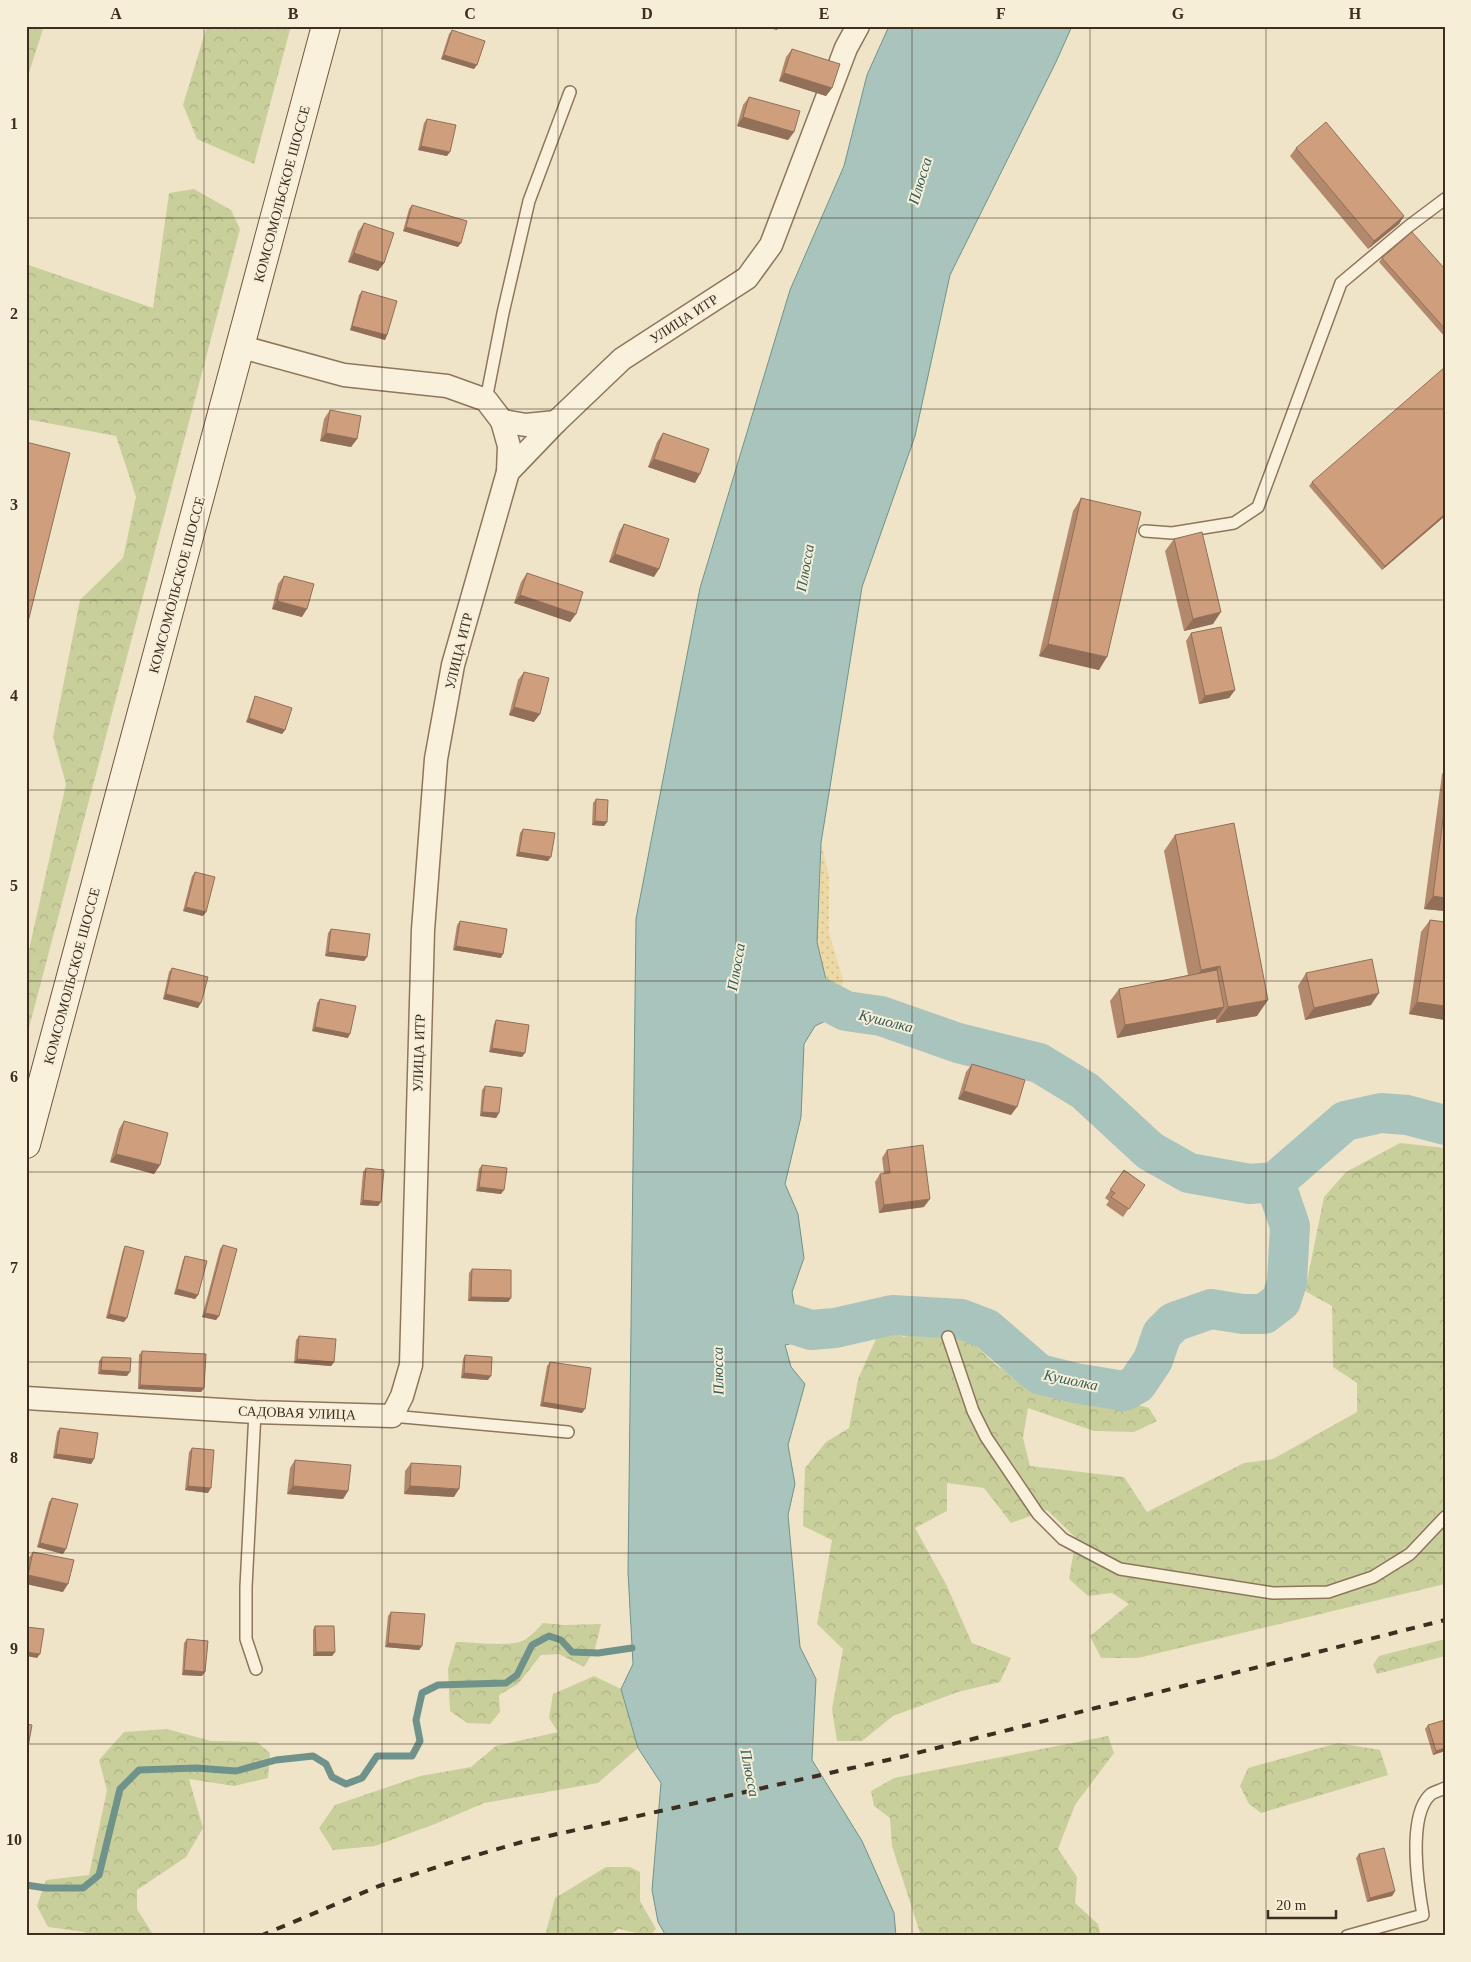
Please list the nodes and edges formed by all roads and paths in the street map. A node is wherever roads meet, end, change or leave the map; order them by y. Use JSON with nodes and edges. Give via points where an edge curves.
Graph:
{"nodes":[{"id":1,"x":326,"y":26,"type":"edge"},
{"id":2,"x":858,"y":26,"type":"edge"},
{"id":3,"x":570,"y":92,"type":"dead end"},
{"id":4,"x":1445,"y":200,"type":"edge"},
{"id":5,"x":242,"y":347,"type":"junction"},
{"id":6,"x":486,"y":400,"type":"junction"},
{"id":7,"x":502,"y":422,"type":"junction"},
{"id":8,"x":556,"y":422,"type":"junction"},
{"id":9,"x":508,"y":472,"type":"junction"},
{"id":10,"x":1145,"y":530,"type":"dead end"},
{"id":11,"x":26,"y":1144,"type":"edge"},
{"id":12,"x":948,"y":1337,"type":"dead end"},
{"id":13,"x":26,"y":1398,"type":"edge"},
{"id":14,"x":255,"y":1412,"type":"junction"},
{"id":15,"x":392,"y":1416,"type":"junction"},
{"id":16,"x":568,"y":1432,"type":"dead end"},
{"id":17,"x":1445,"y":1517,"type":"edge"},
{"id":18,"x":256,"y":1670,"type":"dead end"},
{"id":19,"x":1445,"y":1788,"type":"edge"},
{"id":20,"x":1347,"y":1936,"type":"edge"}],
"edges":[{"from":1,"to":5,"type":"main road","name":"КОМСОМОЛЬСКОЕ ШОССЕ"},
{"from":2,"to":8,"type":"street","name":"УЛИЦА ИТР","via":[[846,48],[771,245],[747,278],[622,359]]},
{"from":3,"to":6,"type":"lane","via":[[529,201]]},
{"from":4,"to":10,"type":"lane","via":[[1340,283],[1258,507],[1234,522],[1172,534]]},
{"from":5,"to":6,"type":"street","via":[[344,375],[447,386]]},
{"from":5,"to":11,"type":"main road","name":"КОМСОМОЛЬСКОЕ ШОССЕ"},
{"from":6,"to":7,"type":"street"},
{"from":7,"to":8,"type":"street","via":[[526,425]]},
{"from":7,"to":9,"type":"street","via":[[509,446]]},
{"from":8,"to":9,"type":"street","name":"УЛИЦА ИТР"},
{"from":9,"to":15,"type":"street","name":"УЛИЦА ИТР","via":[[453,665],[436,759],[423,930],[411,1365]]},
{"from":12,"to":17,"type":"lane","via":[[973,1411],[986,1437],[1038,1514],[1063,1538],[1120,1569],[1273,1593],[1328,1592],[1373,1577],[1410,1554]]},
{"from":13,"to":14,"type":"street","name":"САДОВАЯ УЛИЦА"},
{"from":14,"to":15,"type":"street","name":"САДОВАЯ УЛИЦА"},
{"from":14,"to":18,"type":"lane","via":[[246,1639]]},
{"from":15,"to":16,"type":"lane","name":"САДОВАЯ УЛИЦА"},
{"from":19,"to":20,"type":"lane","via":[[1431,1794],[1420,1809],[1417,1885],[1423,1915]]}]}
